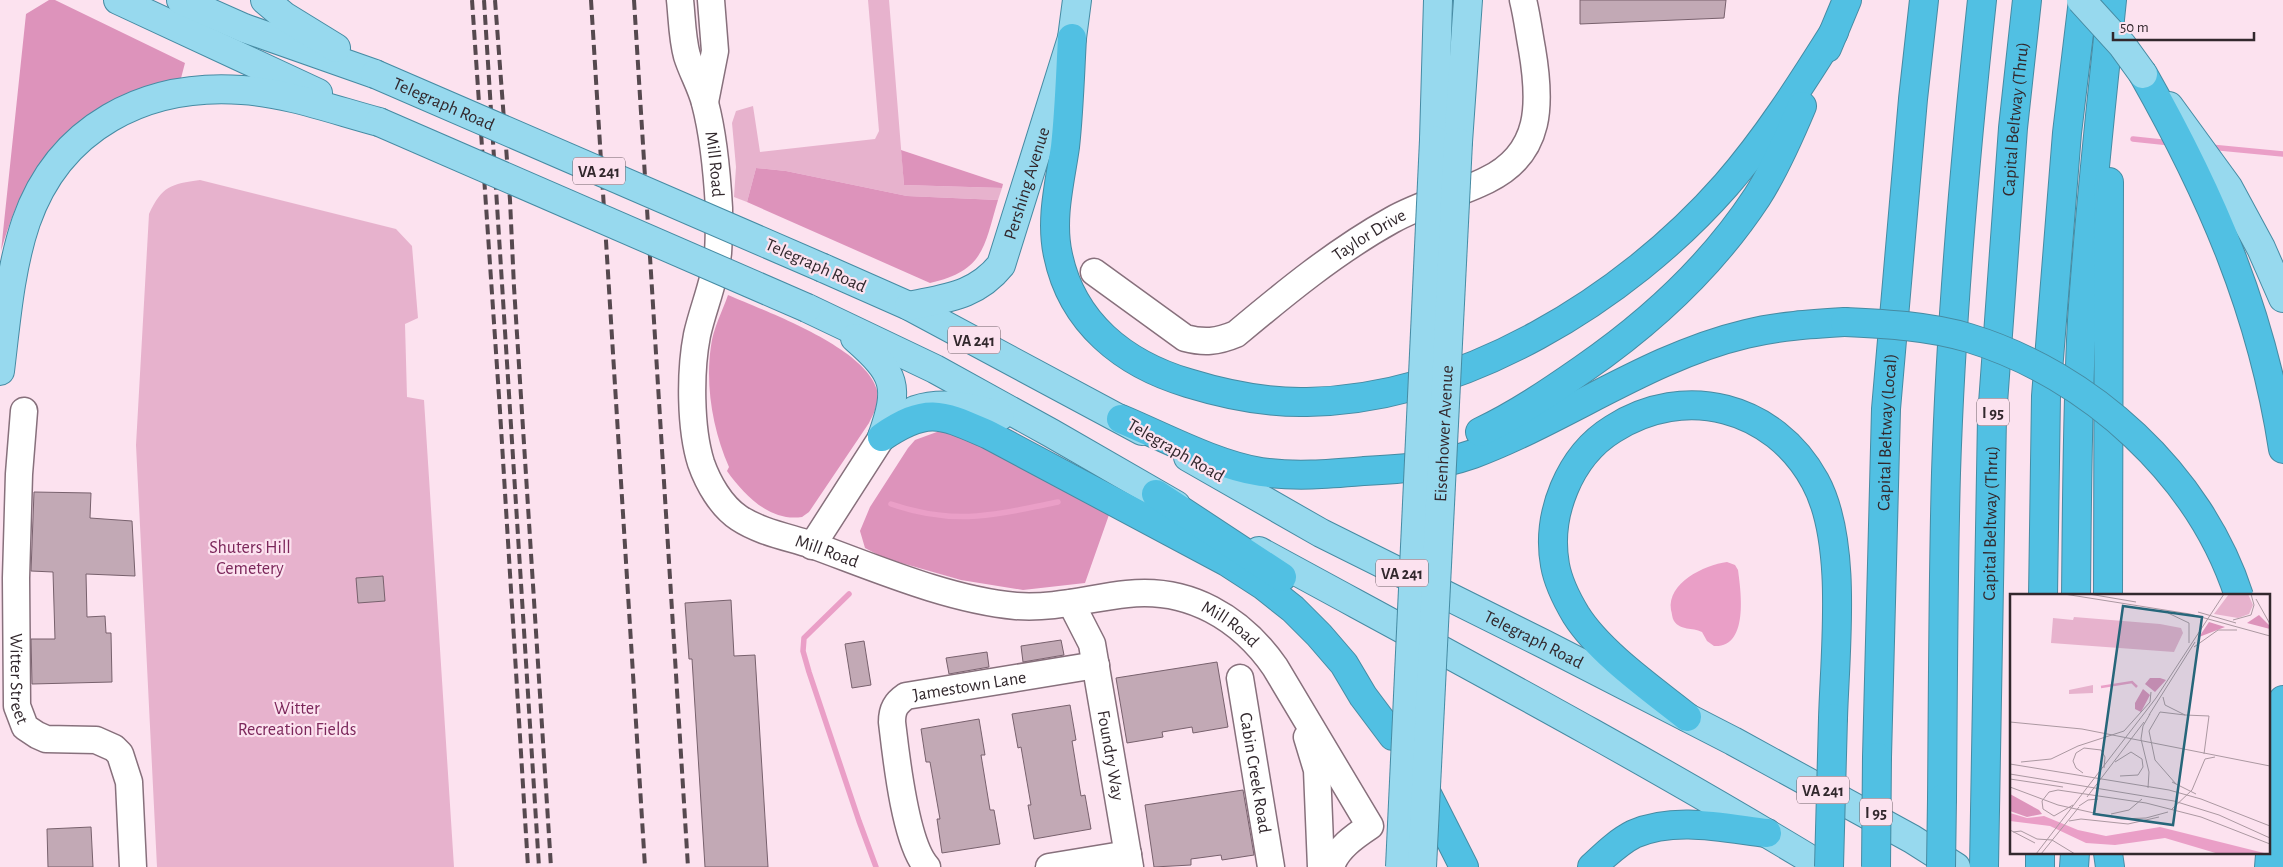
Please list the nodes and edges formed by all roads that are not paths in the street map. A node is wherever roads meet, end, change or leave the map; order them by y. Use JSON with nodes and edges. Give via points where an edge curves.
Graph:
{"nodes":[{"id":1,"x":118,"y":0,"type":"edge"},
{"id":2,"x":181,"y":0,"type":"edge"},
{"id":3,"x":264,"y":0,"type":"edge"},
{"id":4,"x":680,"y":0,"type":"edge"},
{"id":5,"x":711,"y":0,"type":"edge"},
{"id":6,"x":1076,"y":0,"type":"edge"},
{"id":7,"x":1438,"y":0,"type":"edge"},
{"id":8,"x":1468,"y":0,"type":"edge"},
{"id":9,"x":1523,"y":0,"type":"edge"},
{"id":10,"x":1846,"y":0,"type":"edge"},
{"id":11,"x":1924,"y":0,"type":"edge"},
{"id":12,"x":1982,"y":0,"type":"edge"},
{"id":13,"x":2027,"y":0,"type":"edge"},
{"id":14,"x":2082,"y":0,"type":"edge"},
{"id":15,"x":2113,"y":0,"type":"edge"},
{"id":16,"x":1834,"y":32,"type":"junction"},
{"id":17,"x":1072,"y":38,"type":"junction"},
{"id":18,"x":375,"y":74,"type":"junction"},
{"id":19,"x":2143,"y":74,"type":"junction"},
{"id":20,"x":705,"y":102,"type":"junction"},
{"id":21,"x":379,"y":122,"type":"junction"},
{"id":22,"x":1446,"y":141,"type":"junction"},
{"id":23,"x":1094,"y":272,"type":"dead end"},
{"id":24,"x":2283,"y":298,"type":"edge"},
{"id":25,"x":909,"y":306,"type":"junction"},
{"id":26,"x":835,"y":321,"type":"junction"},
{"id":27,"x":0,"y":371,"type":"edge"},
{"id":28,"x":24,"y":411,"type":"dead end"},
{"id":29,"x":1121,"y":419,"type":"junction"},
{"id":30,"x":1051,"y":433,"type":"junction"},
{"id":31,"x":882,"y":437,"type":"junction"},
{"id":32,"x":2283,"y":449,"type":"edge"},
{"id":33,"x":1365,"y":471,"type":"junction"},
{"id":34,"x":1156,"y":494,"type":"junction"},
{"id":35,"x":812,"y":546,"type":"junction"},
{"id":36,"x":2044,"y":594,"type":"edge"},
{"id":37,"x":2076,"y":594,"type":"edge"},
{"id":38,"x":2108,"y":594,"type":"edge"},
{"id":39,"x":2238,"y":594,"type":"edge"},
{"id":40,"x":1110,"y":597,"type":"junction"},
{"id":41,"x":1071,"y":603,"type":"junction"},
{"id":42,"x":1094,"y":655,"type":"junction"},
{"id":43,"x":1240,"y":678,"type":"dead end"},
{"id":44,"x":2283,"y":700,"type":"edge"},
{"id":45,"x":1298,"y":705,"type":"junction"},
{"id":46,"x":1687,"y":718,"type":"junction"},
{"id":47,"x":1393,"y":736,"type":"junction"},
{"id":48,"x":1767,"y":833,"type":"junction"},
{"id":49,"x":2075,"y":854,"type":"edge"},
{"id":50,"x":2108,"y":854,"type":"edge"},
{"id":51,"x":2264,"y":854,"type":"edge"},
{"id":52,"x":1129,"y":860,"type":"edge"},
{"id":53,"x":133,"y":867,"type":"edge"},
{"id":54,"x":927,"y":867,"type":"edge"},
{"id":55,"x":1049,"y":867,"type":"edge"},
{"id":56,"x":1271,"y":867,"type":"edge"},
{"id":57,"x":1321,"y":867,"type":"edge"},
{"id":58,"x":1331,"y":867,"type":"edge"},
{"id":59,"x":1400,"y":867,"type":"edge"},
{"id":60,"x":1422,"y":867,"type":"edge"},
{"id":61,"x":1464,"y":867,"type":"edge"},
{"id":62,"x":1592,"y":867,"type":"edge"},
{"id":63,"x":1823,"y":867,"type":"edge"},
{"id":64,"x":1829,"y":867,"type":"edge"},
{"id":65,"x":1876,"y":867,"type":"edge"},
{"id":66,"x":1941,"y":867,"type":"edge"},
{"id":67,"x":1956,"y":867,"type":"edge"},
{"id":68,"x":1984,"y":867,"type":"edge"},
{"id":69,"x":2074,"y":867,"type":"edge"},
{"id":70,"x":2110,"y":867,"type":"edge"},
{"id":71,"x":2264,"y":867,"type":"edge"},
{"id":72,"x":2269,"y":867,"type":"edge"}],
"edges":[{"from":1,"to":21,"type":"main road"},
{"from":2,"to":18,"type":"main road","via":[[244,28]]},
{"from":3,"to":18,"type":"main road"},
{"from":4,"to":20,"type":"street","name":"Mill Road","via":[[686,53]]},
{"from":5,"to":20,"type":"street","name":"Mill Road","via":[[715,51]]},
{"from":6,"to":17,"type":"main road","name":"Pershing Avenue"},
{"from":7,"to":22,"type":"main road","name":"Eisenhower Avenue"},
{"from":8,"to":22,"type":"main road","name":"Eisenhower Avenue"},
{"from":9,"to":23,"type":"street","name":"Taylor Drive","via":[[1538,109],[1535,126],[1523,149],[1506,169],[1488,180],[1394,219],[1335,257],[1236,334],[1218,341],[1201,343],[1185,338]]},
{"from":10,"to":16,"type":"highway"},
{"from":11,"to":65,"type":"highway","name":"Capital Beltway (Local)","number":"I 95","bridge":true,"via":[[1886,409]]},
{"from":12,"to":66,"type":"highway","bridge":true,"via":[[1969,121],[1951,366],[1946,473]]},
{"from":13,"to":68,"type":"highway","name":"Capital Beltway (Thru)","number":"I 95","via":[[1992,417]]},
{"from":14,"to":19,"type":"main road","bridge":true},
{"from":14,"to":36,"type":"highway","via":[[2067,133],[2048,368]]},
{"from":15,"to":37,"type":"highway","via":[[2082,321]]},
{"from":15,"to":38,"type":"highway"},
{"from":16,"to":17,"type":"highway","via":[[1757,148],[1724,188],[1689,224],[1608,291],[1520,344],[1441,377],[1377,394],[1307,402],[1248,398],[1182,381],[1127,356],[1092,327],[1081,312],[1064,274],[1055,232]]},
{"from":16,"to":33,"type":"highway","via":[[1795,122],[1757,196],[1726,240],[1661,310],[1553,391],[1493,426],[1414,459]]},
{"from":17,"to":25,"type":"main road","name":"Pershing Avenue","via":[[1001,265],[977,287],[958,295]]},
{"from":18,"to":25,"type":"main road","name":"Telegraph Road","number":"VA 241","bridge":true},
{"from":19,"to":24,"type":"main road","via":[[2228,187]]},
{"from":19,"to":32,"type":"highway","via":[[2202,185],[2247,296],[2278,413]]},
{"from":20,"to":35,"type":"street","name":"Mill Road","via":[[714,149],[719,210],[718,254],[693,365],[692,405],[701,462],[713,489],[738,518]]},
{"from":21,"to":26,"type":"main road","number":"VA 241","bridge":true},
{"from":21,"to":27,"type":"main road","via":[[280,96],[242,90],[214,90],[155,97],[98,125],[65,155],[47,178],[27,221],[10,295]]},
{"from":22,"to":59,"type":"main road","name":"Eisenhower Avenue","bridge":true},
{"from":22,"to":60,"type":"main road","name":"Eisenhower Avenue","bridge":true},
{"from":25,"to":29,"type":"main road","name":"Telegraph Road","number":"VA 241"},
{"from":26,"to":30,"type":"main road","number":"VA 241","via":[[935,369]]},
{"from":26,"to":31,"type":"main road","via":[[872,353],[891,378],[893,404]]},
{"from":28,"to":53,"type":"street","name":"Witter Street","via":[[16,578],[17,706],[25,727],[37,735],[46,739],[96,740],[120,754],[129,782]]},
{"from":29,"to":33,"type":"highway","via":[[1226,463],[1259,472],[1290,475]]},
{"from":29,"to":46,"type":"main road","name":"Telegraph Road","number":"VA 241","via":[[1321,533]]},
{"from":30,"to":31,"type":"main road","via":[[967,407],[940,405],[907,414]]},
{"from":30,"to":34,"type":"main road","number":"VA 241"},
{"from":31,"to":35,"type":"street"},
{"from":31,"to":47,"type":"highway","via":[[914,418],[942,417],[959,422],[1227,562],[1294,609],[1319,635],[1344,664]]},
{"from":33,"to":39,"type":"highway","bridge":true,"via":[[1405,470],[1472,454],[1656,367],[1746,334],[1845,322],[1924,328],[1970,338],[2043,371],[2077,391],[2134,435],[2175,478],[2213,536]]},
{"from":34,"to":47,"type":"highway","via":[[1250,554],[1316,606],[1340,632],[1358,661]]},
{"from":34,"to":48,"type":"main road","number":"VA 241","via":[[1522,694]]},
{"from":35,"to":41,"type":"street","name":"Mill Road","via":[[871,568],[980,600],[1027,606]]},
{"from":40,"to":41,"type":"street","name":"Mill Road"},
{"from":40,"to":42,"type":"street"},
{"from":40,"to":45,"type":"street","name":"Mill Road","via":[[1156,593],[1184,597],[1223,615],[1260,646]]},
{"from":41,"to":42,"type":"street","name":"Foundry Way"},
{"from":42,"to":52,"type":"street","name":"Foundry Way"},
{"from":42,"to":54,"type":"street","name":"Jamestown Lane","via":[[906,696],[898,702],[892,711],[892,722],[910,836]]},
{"from":43,"to":56,"type":"street","name":"Cabin Creek Road"},
{"from":44,"to":72,"type":"highway"},
{"from":45,"to":57,"type":"street","name":"Mill Road","via":[[1317,770]]},
{"from":45,"to":58,"type":"street","name":"Mill Road","via":[[1370,826],[1343,848]]},
{"from":46,"to":64,"type":"highway","bridge":true,"via":[[1591,635],[1564,592],[1555,566],[1553,539],[1556,510],[1566,485],[1578,462],[1596,443],[1612,429],[1651,412],[1699,404],[1750,417],[1794,450],[1816,482],[1828,519],[1836,556]]},
{"from":46,"to":67,"type":"main road","name":"Telegraph Road","number":"VA 241","via":[[1912,839]]},
{"from":47,"to":61,"type":"highway","via":[[1428,795]]},
{"from":48,"to":62,"type":"highway","via":[[1691,825],[1652,828],[1616,845]]},
{"from":48,"to":63,"type":"main road","number":"VA 241"},
{"from":49,"to":69,"type":"highway"},
{"from":50,"to":70,"type":"highway"},
{"from":51,"to":71,"type":"highway"},
{"from":52,"to":55,"type":"street"}]}
